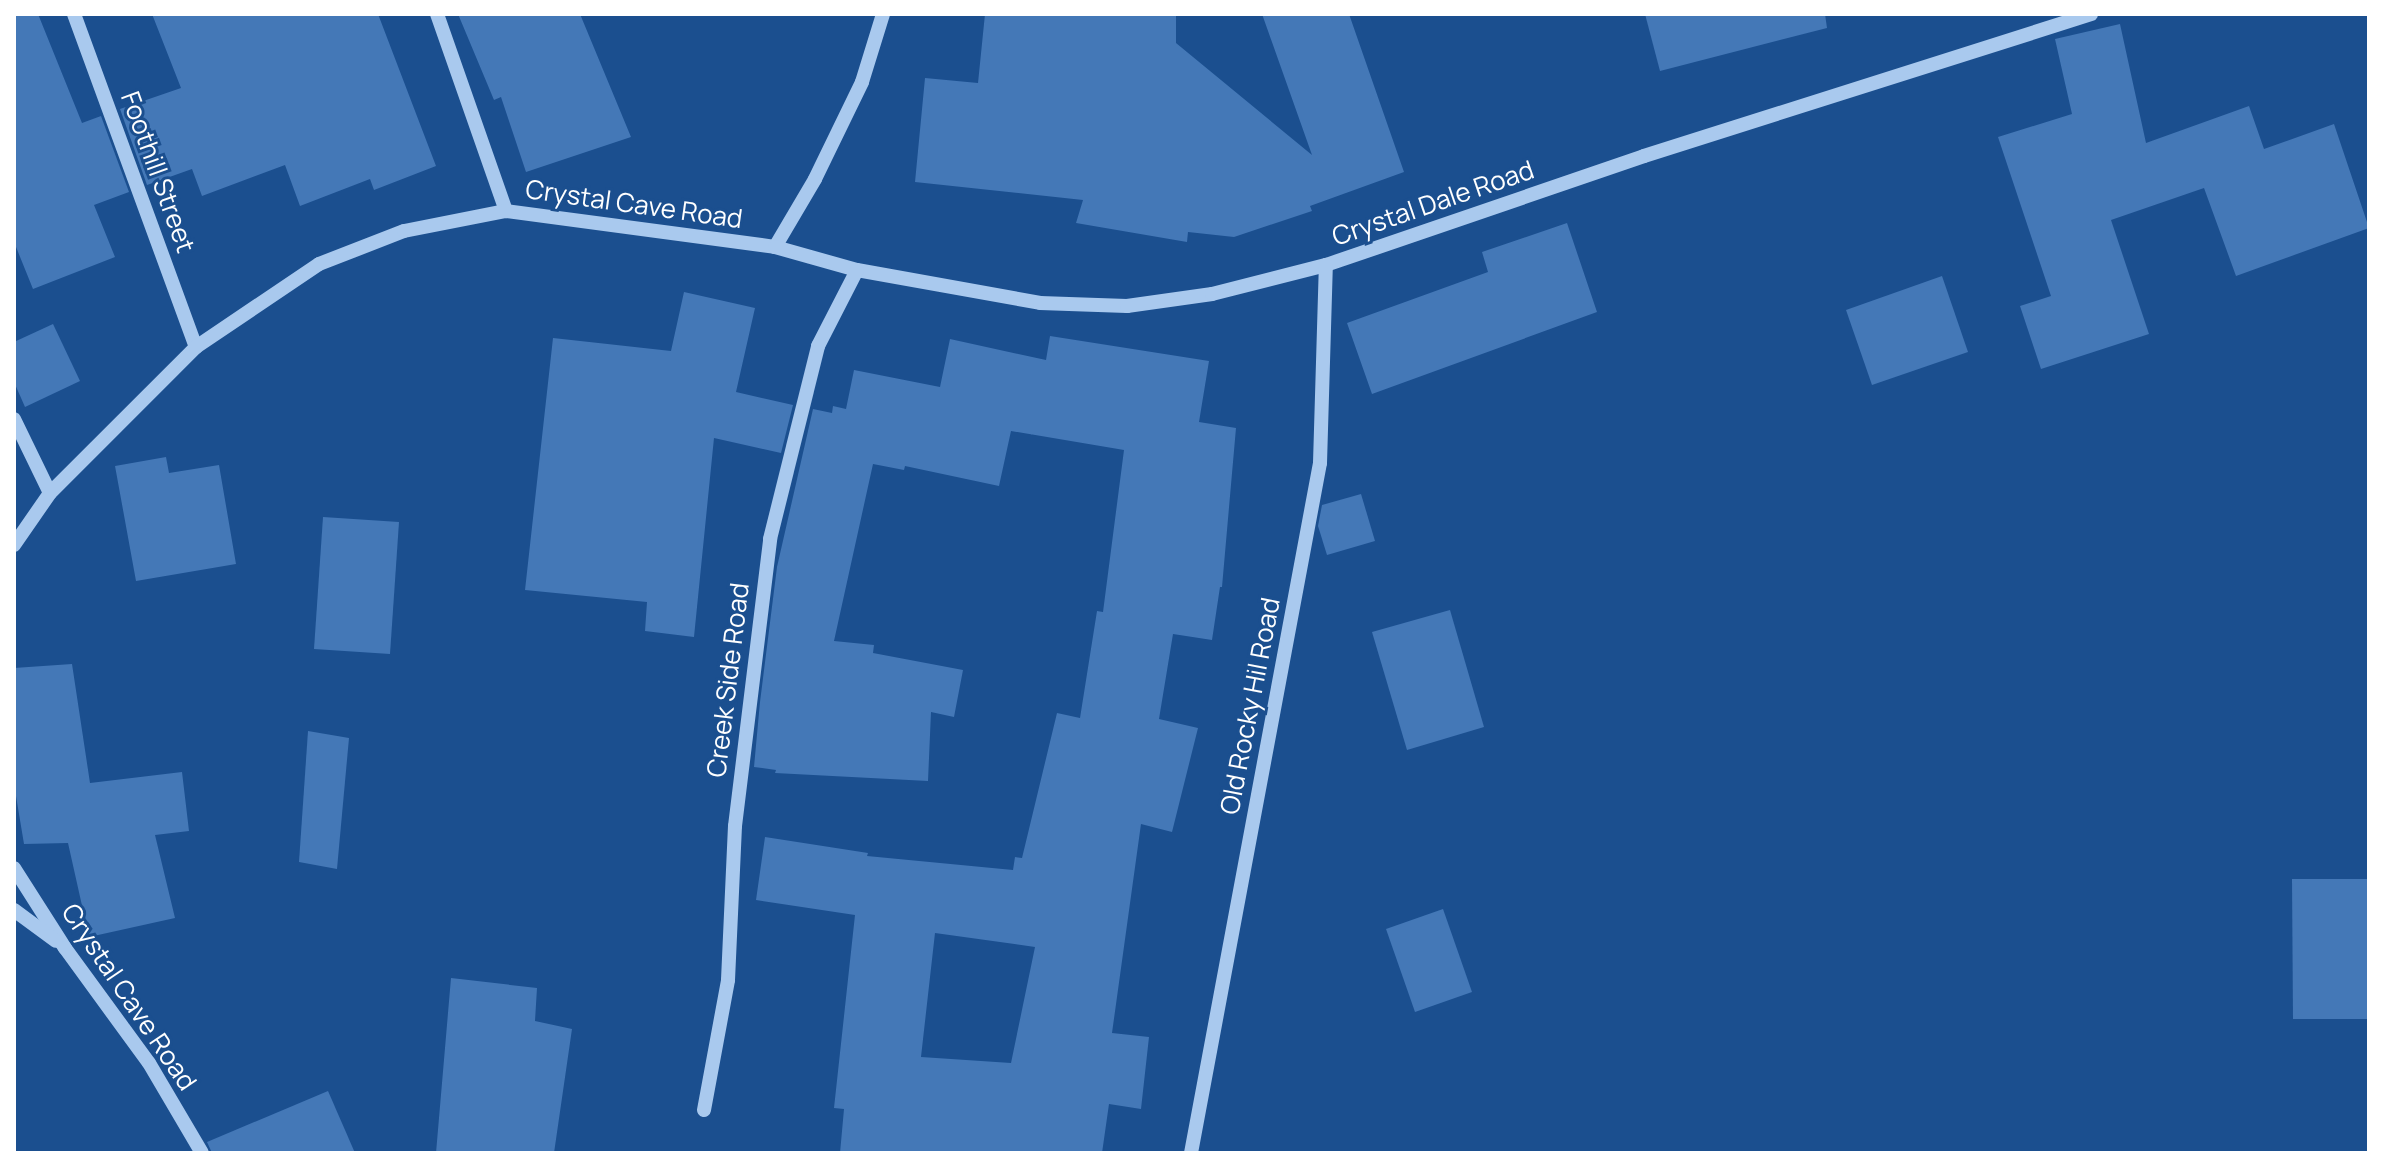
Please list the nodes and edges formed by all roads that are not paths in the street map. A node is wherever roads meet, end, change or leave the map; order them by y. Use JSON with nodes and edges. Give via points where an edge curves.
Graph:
{"nodes":[{"id":1,"x":74,"y":14,"type":"edge"},
{"id":2,"x":437,"y":14,"type":"edge"},
{"id":3,"x":883,"y":14,"type":"edge"},
{"id":4,"x":2091,"y":14,"type":"edge"},
{"id":5,"x":506,"y":211,"type":"junction"},
{"id":6,"x":775,"y":247,"type":"junction"},
{"id":7,"x":1326,"y":265,"type":"junction"},
{"id":8,"x":857,"y":270,"type":"junction"},
{"id":9,"x":196,"y":347,"type":"junction"},
{"id":10,"x":14,"y":419,"type":"edge"},
{"id":11,"x":50,"y":493,"type":"junction"},
{"id":12,"x":16,"y":537,"type":"edge"},
{"id":13,"x":14,"y":868,"type":"edge"},
{"id":14,"x":14,"y":910,"type":"edge"},
{"id":15,"x":65,"y":948,"type":"junction"},
{"id":16,"x":704,"y":1110,"type":"dead end"},
{"id":17,"x":202,"y":1153,"type":"edge"},
{"id":18,"x":1191,"y":1153,"type":"edge"}],
"edges":[{"from":1,"to":9,"type":"street","name":"Foothill Street"},
{"from":2,"to":5,"type":"street"},
{"from":3,"to":6,"type":"street","name":"Crystal Cave Road","via":[[862,82]]},
{"from":4,"to":7,"type":"street","name":"Crystal Dale Road"},
{"from":5,"to":6,"type":"street","name":"Crystal Cave Road"},
{"from":5,"to":9,"type":"street","name":"Crystal Cave Road","via":[[404,231],[319,264]]},
{"from":6,"to":8,"type":"street","name":"Crystal Dale Road"},
{"from":7,"to":8,"type":"street","name":"Crystal Dale Road","via":[[1212,294],[1127,306],[1040,303]]},
{"from":7,"to":18,"type":"street","name":"Old Rocky Hil Road","via":[[1320,463]]},
{"from":8,"to":16,"type":"street","name":"Creek Side Road","via":[[818,346],[770,539],[735,826],[728,980]]},
{"from":9,"to":11,"type":"street","name":"Crystal Cave Road"},
{"from":10,"to":11,"type":"street"},
{"from":11,"to":12,"type":"street","name":"Crystal Cave Road"},
{"from":13,"to":15,"type":"street","name":"Crystal Cave Road"},
{"from":14,"to":15,"type":"street"},
{"from":15,"to":17,"type":"street","name":"Crystal Cave Road","via":[[149,1063]]}]}
